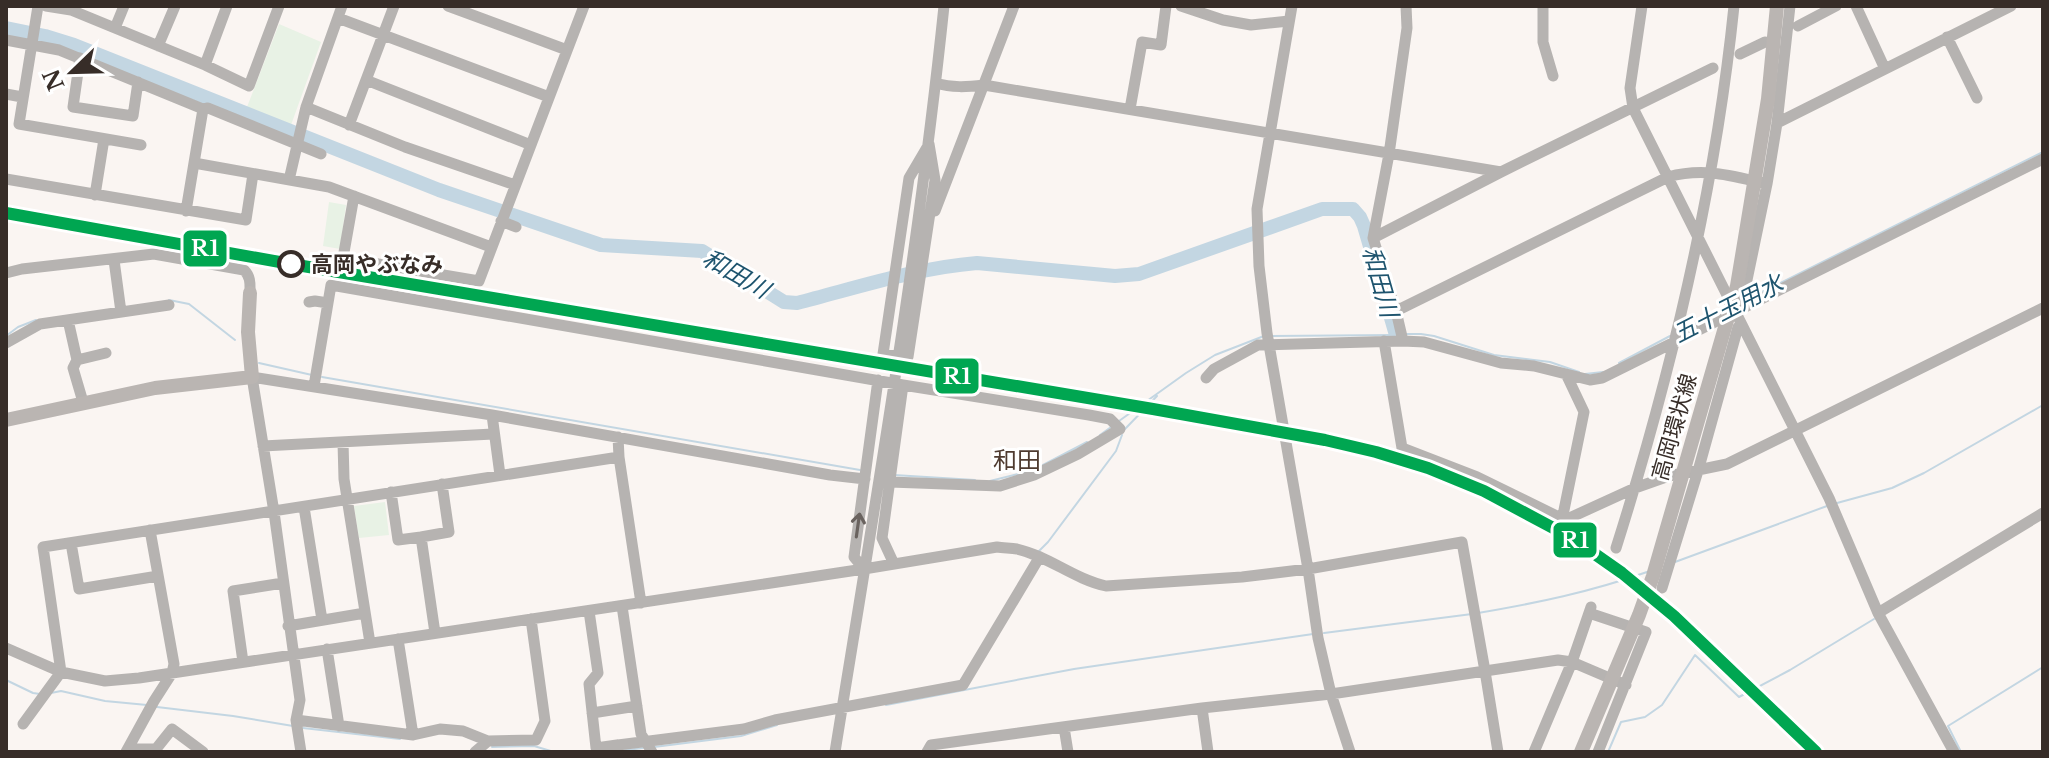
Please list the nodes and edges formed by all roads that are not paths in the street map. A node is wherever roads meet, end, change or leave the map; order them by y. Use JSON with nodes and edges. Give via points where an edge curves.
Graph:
{"nodes":[{"id":1,"x":38,"y":6,"type":"edge"},
{"id":2,"x":46,"y":6,"type":"edge"},
{"id":3,"x":124,"y":6,"type":"edge"},
{"id":4,"x":175,"y":6,"type":"edge"},
{"id":5,"x":227,"y":6,"type":"edge"},
{"id":6,"x":279,"y":6,"type":"edge"},
{"id":7,"x":394,"y":6,"type":"edge"},
{"id":8,"x":448,"y":6,"type":"edge"},
{"id":9,"x":584,"y":6,"type":"edge"},
{"id":10,"x":944,"y":6,"type":"edge"},
{"id":11,"x":1014,"y":6,"type":"edge"},
{"id":12,"x":1166,"y":6,"type":"edge"},
{"id":13,"x":1181,"y":6,"type":"edge"},
{"id":14,"x":1292,"y":6,"type":"edge"},
{"id":15,"x":1406,"y":6,"type":"edge"},
{"id":16,"x":1543,"y":6,"type":"edge"},
{"id":17,"x":1642,"y":6,"type":"edge"},
{"id":18,"x":1734,"y":6,"type":"edge"},
{"id":19,"x":1780,"y":6,"type":"edge"},
{"id":20,"x":1790,"y":6,"type":"edge"},
{"id":21,"x":1836,"y":6,"type":"edge"},
{"id":22,"x":1856,"y":6,"type":"edge"},
{"id":23,"x":2011,"y":6,"type":"edge"},
{"id":24,"x":72,"y":8,"type":"edge"},
{"id":25,"x":340,"y":12,"type":"edge"},
{"id":26,"x":1289,"y":21,"type":"junction"},
{"id":27,"x":1798,"y":26,"type":"dead end"},
{"id":28,"x":115,"y":28,"type":"junction"},
{"id":29,"x":384,"y":34,"type":"junction"},
{"id":30,"x":33,"y":37,"type":"junction"},
{"id":31,"x":1947,"y":37,"type":"junction"},
{"id":32,"x":6,"y":40,"type":"edge"},
{"id":33,"x":1765,"y":42,"type":"dead end"},
{"id":34,"x":158,"y":46,"type":"junction"},
{"id":35,"x":567,"y":50,"type":"junction"},
{"id":36,"x":1740,"y":54,"type":"dead end"},
{"id":37,"x":80,"y":58,"type":"junction"},
{"id":38,"x":205,"y":65,"type":"junction"},
{"id":39,"x":1713,"y":68,"type":"dead end"},
{"id":40,"x":1885,"y":69,"type":"junction"},
{"id":41,"x":1553,"y":76,"type":"dead end"},
{"id":42,"x":366,"y":80,"type":"junction"},
{"id":43,"x":138,"y":82,"type":"junction"},
{"id":44,"x":936,"y":83,"type":"junction"},
{"id":45,"x":984,"y":85,"type":"junction"},
{"id":46,"x":6,"y":94,"type":"edge"},
{"id":47,"x":22,"y":97,"type":"junction"},
{"id":48,"x":549,"y":97,"type":"junction"},
{"id":49,"x":1977,"y":98,"type":"dead end"},
{"id":50,"x":306,"y":107,"type":"junction"},
{"id":51,"x":1633,"y":108,"type":"junction"},
{"id":52,"x":203,"y":109,"type":"junction"},
{"id":53,"x":1130,"y":109,"type":"junction"},
{"id":54,"x":1777,"y":123,"type":"junction"},
{"id":55,"x":349,"y":125,"type":"junction"},
{"id":56,"x":1270,"y":133,"type":"junction"},
{"id":57,"x":104,"y":139,"type":"junction"},
{"id":58,"x":298,"y":140,"type":"junction"},
{"id":59,"x":929,"y":144,"type":"junction"},
{"id":60,"x":141,"y":145,"type":"dead end"},
{"id":61,"x":531,"y":145,"type":"junction"},
{"id":62,"x":321,"y":154,"type":"dead end"},
{"id":63,"x":1389,"y":154,"type":"junction"},
{"id":64,"x":2043,"y":159,"type":"edge"},
{"id":65,"x":194,"y":163,"type":"junction"},
{"id":66,"x":1761,"y":166,"type":"junction"},
{"id":67,"x":1501,"y":172,"type":"junction"},
{"id":68,"x":1710,"y":172,"type":"junction"},
{"id":69,"x":253,"y":174,"type":"junction"},
{"id":70,"x":1668,"y":177,"type":"junction"},
{"id":71,"x":6,"y":179,"type":"edge"},
{"id":72,"x":289,"y":180,"type":"junction"},
{"id":73,"x":1767,"y":184,"type":"junction"},
{"id":74,"x":515,"y":185,"type":"junction"},
{"id":75,"x":95,"y":195,"type":"junction"},
{"id":76,"x":354,"y":196,"type":"junction"},
{"id":77,"x":186,"y":211,"type":"junction"},
{"id":78,"x":503,"y":217,"type":"junction"},
{"id":79,"x":516,"y":227,"type":"dead end"},
{"id":80,"x":928,"y":231,"type":"junction"},
{"id":81,"x":1699,"y":237,"type":"junction"},
{"id":82,"x":1373,"y":238,"type":"junction"},
{"id":83,"x":491,"y":247,"type":"junction"},
{"id":84,"x":114,"y":260,"type":"junction"},
{"id":85,"x":6,"y":273,"type":"edge"},
{"id":86,"x":250,"y":293,"type":"joint"},
{"id":87,"x":309,"y":302,"type":"dead end"},
{"id":88,"x":328,"y":303,"type":"junction"},
{"id":89,"x":169,"y":305,"type":"dead end"},
{"id":90,"x":1739,"y":308,"type":"junction"},
{"id":91,"x":2043,"y":308,"type":"edge"},
{"id":92,"x":1396,"y":311,"type":"junction"},
{"id":93,"x":121,"y":312,"type":"junction"},
{"id":94,"x":68,"y":320,"type":"junction"},
{"id":95,"x":1738,"y":327,"type":"dead end"},
{"id":96,"x":1402,"y":336,"type":"junction"},
{"id":97,"x":1268,"y":339,"type":"junction"},
{"id":98,"x":1384,"y":341,"type":"junction"},
{"id":99,"x":1675,"y":341,"type":"junction"},
{"id":100,"x":6,"y":343,"type":"edge"},
{"id":101,"x":106,"y":353,"type":"dead end"},
{"id":102,"x":77,"y":360,"type":"junction"},
{"id":103,"x":1566,"y":374,"type":"junction"},
{"id":104,"x":252,"y":377,"type":"junction"},
{"id":105,"x":1206,"y":378,"type":"dead end"},
{"id":106,"x":315,"y":379,"type":"junction"},
{"id":107,"x":878,"y":380,"type":"junction"},
{"id":108,"x":903,"y":385,"type":"junction"},
{"id":109,"x":83,"y":402,"type":"junction"},
{"id":110,"x":492,"y":415,"type":"junction"},
{"id":111,"x":6,"y":420,"type":"edge"},
{"id":112,"x":1794,"y":431,"type":"junction"},
{"id":113,"x":493,"y":434,"type":"junction"},
{"id":114,"x":871,"y":435,"type":"junction"},
{"id":115,"x":618,"y":437,"type":"junction"},
{"id":116,"x":896,"y":439,"type":"junction"},
{"id":117,"x":343,"y":442,"type":"junction"},
{"id":118,"x":263,"y":446,"type":"junction"},
{"id":119,"x":619,"y":457,"type":"junction"},
{"id":120,"x":1698,"y":471,"type":"junction"},
{"id":121,"x":865,"y":474,"type":"junction"},
{"id":122,"x":500,"y":475,"type":"junction"},
{"id":123,"x":891,"y":477,"type":"junction"},
{"id":124,"x":442,"y":484,"type":"junction"},
{"id":125,"x":1635,"y":488,"type":"junction"},
{"id":126,"x":391,"y":492,"type":"junction"},
{"id":127,"x":348,"y":499,"type":"junction"},
{"id":128,"x":304,"y":507,"type":"junction"},
{"id":129,"x":274,"y":512,"type":"junction"},
{"id":130,"x":2043,"y":513,"type":"edge"},
{"id":131,"x":1565,"y":520,"type":"junction"},
{"id":132,"x":150,"y":530,"type":"junction"},
{"id":133,"x":421,"y":537,"type":"junction"},
{"id":134,"x":71,"y":543,"type":"junction"},
{"id":135,"x":1616,"y":548,"type":"dead end"},
{"id":136,"x":1039,"y":558,"type":"junction"},
{"id":137,"x":894,"y":564,"type":"junction"},
{"id":138,"x":864,"y":569,"type":"junction"},
{"id":139,"x":1308,"y":569,"type":"junction"},
{"id":140,"x":158,"y":576,"type":"junction"},
{"id":141,"x":283,"y":583,"type":"junction"},
{"id":142,"x":1662,"y":588,"type":"dead end"},
{"id":143,"x":641,"y":603,"type":"junction"},
{"id":144,"x":622,"y":606,"type":"junction"},
{"id":145,"x":589,"y":611,"type":"junction"},
{"id":146,"x":365,"y":613,"type":"junction"},
{"id":147,"x":1878,"y":613,"type":"junction"},
{"id":148,"x":531,"y":619,"type":"junction"},
{"id":149,"x":322,"y":620,"type":"junction"},
{"id":150,"x":288,"y":626,"type":"junction"},
{"id":151,"x":435,"y":633,"type":"junction"},
{"id":152,"x":398,"y":639,"type":"junction"},
{"id":153,"x":370,"y":643,"type":"junction"},
{"id":154,"x":6,"y":648,"type":"edge"},
{"id":155,"x":327,"y":649,"type":"junction"},
{"id":156,"x":294,"y":655,"type":"junction"},
{"id":157,"x":243,"y":662,"type":"junction"},
{"id":158,"x":1572,"y":662,"type":"junction"},
{"id":159,"x":1485,"y":671,"type":"junction"},
{"id":160,"x":61,"y":672,"type":"junction"},
{"id":161,"x":172,"y":673,"type":"junction"},
{"id":162,"x":1626,"y":685,"type":"junction"},
{"id":163,"x":1331,"y":694,"type":"junction"},
{"id":164,"x":637,"y":706,"type":"junction"},
{"id":165,"x":1202,"y":708,"type":"junction"},
{"id":166,"x":841,"y":712,"type":"junction"},
{"id":167,"x":592,"y":713,"type":"junction"},
{"id":168,"x":23,"y":724,"type":"dead end"},
{"id":169,"x":297,"y":726,"type":"junction"},
{"id":170,"x":339,"y":726,"type":"junction"},
{"id":171,"x":1064,"y":727,"type":"junction"},
{"id":172,"x":413,"y":735,"type":"junction"},
{"id":173,"x":483,"y":746,"type":"edge"},
{"id":174,"x":650,"y":748,"type":"edge"},
{"id":175,"x":614,"y":749,"type":"edge"},
{"id":176,"x":127,"y":750,"type":"edge"},
{"id":177,"x":203,"y":752,"type":"edge"},
{"id":178,"x":301,"y":752,"type":"edge"},
{"id":179,"x":835,"y":752,"type":"edge"},
{"id":180,"x":927,"y":752,"type":"edge"},
{"id":181,"x":1068,"y":752,"type":"edge"},
{"id":182,"x":1208,"y":752,"type":"edge"},
{"id":183,"x":1350,"y":752,"type":"edge"},
{"id":184,"x":1498,"y":752,"type":"edge"},
{"id":185,"x":1534,"y":752,"type":"edge"},
{"id":186,"x":1581,"y":752,"type":"edge"},
{"id":187,"x":1589,"y":752,"type":"edge"},
{"id":188,"x":1598,"y":752,"type":"edge"},
{"id":189,"x":1954,"y":752,"type":"edge"}],
"edges":[{"from":1,"to":30,"type":"street"},
{"from":2,"to":24,"type":"street"},
{"from":3,"to":28,"type":"street"},
{"from":4,"to":34,"type":"street"},
{"from":5,"to":38,"type":"street"},
{"from":6,"to":38,"type":"street","via":[[249,86]]},
{"from":7,"to":29,"type":"street"},
{"from":8,"to":35,"type":"street"},
{"from":9,"to":35,"type":"street"},
{"from":10,"to":44,"type":"street"},
{"from":11,"to":45,"type":"street"},
{"from":12,"to":53,"type":"street","via":[[1161,45],[1142,42]]},
{"from":13,"to":26,"type":"street","via":[[1251,25]]},
{"from":14,"to":26,"type":"street"},
{"from":15,"to":63,"type":"street"},
{"from":16,"to":41,"type":"street","via":[[1543,42]]},
{"from":17,"to":51,"type":"street","via":[[1630,88]]},
{"from":18,"to":68,"type":"street"},
{"from":19,"to":66,"type":"main road","name":"高岡環状線"},
{"from":20,"to":54,"type":"street"},
{"from":21,"to":27,"type":"street"},
{"from":22,"to":40,"type":"street"},
{"from":23,"to":31,"type":"street"},
{"from":24,"to":28,"type":"street"},
{"from":25,"to":29,"type":"street"},
{"from":25,"to":50,"type":"street"},
{"from":26,"to":56,"type":"street"},
{"from":28,"to":34,"type":"street"},
{"from":29,"to":42,"type":"street"},
{"from":29,"to":48,"type":"street"},
{"from":30,"to":32,"type":"street"},
{"from":30,"to":37,"type":"street"},
{"from":30,"to":47,"type":"street"},
{"from":31,"to":40,"type":"street"},
{"from":31,"to":49,"type":"street"},
{"from":33,"to":36,"type":"street"},
{"from":34,"to":38,"type":"street"},
{"from":35,"to":48,"type":"street"},
{"from":37,"to":43,"type":"street"},
{"from":37,"to":43,"type":"street","via":[[73,107],[133,116]]},
{"from":39,"to":51,"type":"street"},
{"from":40,"to":54,"type":"street"},
{"from":42,"to":55,"type":"street"},
{"from":42,"to":61,"type":"street"},
{"from":43,"to":52,"type":"street"},
{"from":44,"to":45,"type":"street"},
{"from":44,"to":59,"type":"street"},
{"from":45,"to":53,"type":"street"},
{"from":45,"to":80,"type":"street"},
{"from":46,"to":47,"type":"street"},
{"from":47,"to":57,"type":"street","via":[[19,124]]},
{"from":48,"to":61,"type":"street"},
{"from":50,"to":55,"type":"street"},
{"from":50,"to":58,"type":"street"},
{"from":51,"to":67,"type":"street"},
{"from":51,"to":70,"type":"street"},
{"from":52,"to":58,"type":"street"},
{"from":52,"to":65,"type":"street"},
{"from":53,"to":56,"type":"street"},
{"from":54,"to":73,"type":"street"},
{"from":55,"to":74,"type":"street"},
{"from":56,"to":63,"type":"street"},
{"from":56,"to":97,"type":"street","via":[[1257,209]]},
{"from":57,"to":60,"type":"street"},
{"from":57,"to":75,"type":"street"},
{"from":58,"to":62,"type":"street"},
{"from":58,"to":72,"type":"street"},
{"from":59,"to":80,"type":"street","via":[[935,180]]},
{"from":59,"to":80,"type":"street","via":[[909,178],[883,354],[908,357]]},
{"from":59,"to":138,"type":"street"},
{"from":61,"to":74,"type":"street"},
{"from":63,"to":67,"type":"street"},
{"from":63,"to":82,"type":"street"},
{"from":64,"to":90,"type":"street"},
{"from":65,"to":69,"type":"street"},
{"from":65,"to":77,"type":"street"},
{"from":66,"to":186,"type":"main road","name":"高岡環状線","via":[[1737,286],[1653,576]]},
{"from":66,"to":187,"type":"main road","name":"高岡環状線","via":[[1741,287],[1703,431],[1645,615]]},
{"from":67,"to":82,"type":"street"},
{"from":68,"to":70,"type":"street"},
{"from":68,"to":73,"type":"street"},
{"from":68,"to":81,"type":"street"},
{"from":69,"to":72,"type":"street"},
{"from":69,"to":77,"type":"street","via":[[246,220]]},
{"from":70,"to":81,"type":"street"},
{"from":70,"to":92,"type":"street"},
{"from":71,"to":75,"type":"street"},
{"from":72,"to":76,"type":"street"},
{"from":73,"to":90,"type":"street"},
{"from":74,"to":78,"type":"street"},
{"from":75,"to":77,"type":"street"},
{"from":76,"to":83,"type":"street"},
{"from":76,"to":83,"type":"street","via":[[343,258],[479,281]]},
{"from":78,"to":79,"type":"street"},
{"from":78,"to":83,"type":"street"},
{"from":81,"to":90,"type":"street"},
{"from":81,"to":99,"type":"street"},
{"from":82,"to":92,"type":"street"},
{"from":84,"to":85,"type":"street"},
{"from":84,"to":86,"type":"street","via":[[154,254],[237,268],[248,275]]},
{"from":84,"to":93,"type":"street"},
{"from":86,"to":104,"type":"main road"},
{"from":87,"to":88,"type":"street"},
{"from":88,"to":106,"type":"street"},
{"from":88,"to":107,"type":"street","via":[[331,285]]},
{"from":89,"to":93,"type":"street"},
{"from":90,"to":99,"type":"street"},
{"from":90,"to":112,"type":"street"},
{"from":91,"to":112,"type":"street"},
{"from":92,"to":96,"type":"street"},
{"from":93,"to":94,"type":"street"},
{"from":94,"to":100,"type":"street","via":[[40,324]]},
{"from":94,"to":102,"type":"street"},
{"from":95,"to":120,"type":"street"},
{"from":96,"to":98,"type":"street"},
{"from":96,"to":103,"type":"street"},
{"from":97,"to":98,"type":"street"},
{"from":97,"to":105,"type":"street"},
{"from":97,"to":139,"type":"street"},
{"from":98,"to":131,"type":"street","via":[[1402,448]]},
{"from":99,"to":103,"type":"street","via":[[1602,378]]},
{"from":99,"to":125,"type":"street"},
{"from":101,"to":102,"type":"street"},
{"from":102,"to":109,"type":"street","via":[[73,368]]},
{"from":103,"to":131,"type":"street","via":[[1584,412]]},
{"from":104,"to":106,"type":"street"},
{"from":104,"to":109,"type":"main road"},
{"from":104,"to":118,"type":"street"},
{"from":106,"to":110,"type":"street"},
{"from":107,"to":108,"type":"street"},
{"from":107,"to":114,"type":"street"},
{"from":108,"to":116,"type":"street"},
{"from":108,"to":123,"type":"street","via":[[1114,423],[1120,429],[1034,475],[1000,486]]},
{"from":109,"to":111,"type":"main road"},
{"from":110,"to":113,"type":"street"},
{"from":110,"to":115,"type":"street"},
{"from":112,"to":120,"type":"street","via":[[1727,464]]},
{"from":112,"to":147,"type":"street"},
{"from":113,"to":117,"type":"street"},
{"from":113,"to":122,"type":"street"},
{"from":114,"to":116,"type":"street"},
{"from":114,"to":121,"type":"street"},
{"from":115,"to":119,"type":"street"},
{"from":115,"to":121,"type":"street"},
{"from":116,"to":123,"type":"street"},
{"from":117,"to":118,"type":"street"},
{"from":117,"to":127,"type":"street"},
{"from":118,"to":129,"type":"street"},
{"from":119,"to":122,"type":"street"},
{"from":119,"to":143,"type":"street"},
{"from":120,"to":125,"type":"street"},
{"from":120,"to":142,"type":"street"},
{"from":138,"to":121,"type":"street","one_way":true,"via":[[854,557]]},
{"from":122,"to":124,"type":"street"},
{"from":123,"to":137,"type":"street","via":[[882,538]]},
{"from":124,"to":126,"type":"street"},
{"from":124,"to":133,"type":"street","via":[[449,532]]},
{"from":125,"to":131,"type":"street"},
{"from":125,"to":135,"type":"street"},
{"from":126,"to":127,"type":"street"},
{"from":126,"to":133,"type":"street","via":[[398,540]]},
{"from":127,"to":128,"type":"street"},
{"from":127,"to":146,"type":"street"},
{"from":128,"to":129,"type":"street"},
{"from":128,"to":149,"type":"street"},
{"from":129,"to":132,"type":"street"},
{"from":129,"to":141,"type":"street"},
{"from":130,"to":147,"type":"street"},
{"from":132,"to":134,"type":"street"},
{"from":132,"to":140,"type":"street"},
{"from":133,"to":151,"type":"street"},
{"from":134,"to":140,"type":"street","via":[[79,589]]},
{"from":134,"to":160,"type":"street","via":[[43,547]]},
{"from":136,"to":137,"type":"street","via":[[997,547]]},
{"from":136,"to":139,"type":"street","via":[[1106,586]]},
{"from":136,"to":166,"type":"street","via":[[963,685]]},
{"from":137,"to":138,"type":"street"},
{"from":138,"to":143,"type":"street"},
{"from":138,"to":166,"type":"street"},
{"from":139,"to":159,"type":"street","via":[[1462,542]]},
{"from":139,"to":163,"type":"street"},
{"from":140,"to":161,"type":"street"},
{"from":141,"to":150,"type":"street"},
{"from":141,"to":157,"type":"street","via":[[233,591]]},
{"from":143,"to":144,"type":"street"},
{"from":144,"to":145,"type":"street"},
{"from":144,"to":164,"type":"street"},
{"from":145,"to":148,"type":"street"},
{"from":145,"to":167,"type":"street","via":[[598,673],[589,684]]},
{"from":146,"to":149,"type":"street"},
{"from":146,"to":153,"type":"street"},
{"from":147,"to":189,"type":"street"},
{"from":148,"to":151,"type":"street"},
{"from":148,"to":173,"type":"street","via":[[545,721],[536,740]]},
{"from":149,"to":150,"type":"street"},
{"from":150,"to":156,"type":"street"},
{"from":151,"to":152,"type":"street"},
{"from":152,"to":153,"type":"street"},
{"from":152,"to":172,"type":"street"},
{"from":153,"to":155,"type":"street"},
{"from":154,"to":160,"type":"street"},
{"from":155,"to":156,"type":"street"},
{"from":155,"to":170,"type":"street"},
{"from":156,"to":157,"type":"street"},
{"from":156,"to":169,"type":"street","via":[[300,700]]},
{"from":157,"to":161,"type":"street"},
{"from":158,"to":159,"type":"street"},
{"from":158,"to":162,"type":"street"},
{"from":158,"to":162,"type":"street","via":[[1590,610],[1646,632]]},
{"from":158,"to":185,"type":"street"},
{"from":159,"to":163,"type":"street"},
{"from":159,"to":184,"type":"street"},
{"from":160,"to":161,"type":"street","via":[[105,681]]},
{"from":160,"to":168,"type":"street"},
{"from":161,"to":176,"type":"street"},
{"from":162,"to":188,"type":"street"},
{"from":163,"to":165,"type":"street"},
{"from":163,"to":183,"type":"street"},
{"from":164,"to":167,"type":"street"},
{"from":164,"to":174,"type":"street","via":[[641,734]]},
{"from":165,"to":171,"type":"street"},
{"from":165,"to":182,"type":"street"},
{"from":166,"to":174,"type":"street","via":[[775,720]]},
{"from":166,"to":179,"type":"street"},
{"from":167,"to":175,"type":"street","via":[[596,748]]},
{"from":169,"to":170,"type":"street"},
{"from":169,"to":178,"type":"street"},
{"from":170,"to":172,"type":"street"},
{"from":171,"to":180,"type":"street","via":[[931,745]]},
{"from":171,"to":181,"type":"street"},
{"from":172,"to":173,"type":"street","via":[[463,731]]},
{"from":174,"to":175,"type":"street"},
{"from":176,"to":177,"type":"street","via":[[156,749],[172,729]]}]}
